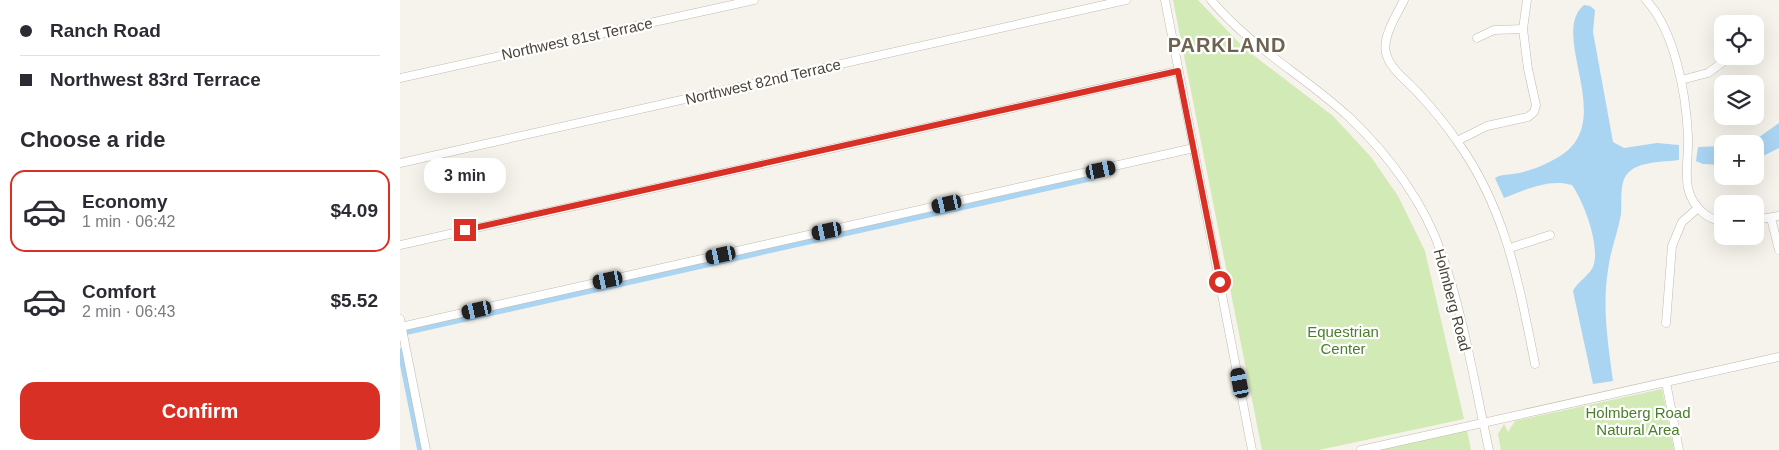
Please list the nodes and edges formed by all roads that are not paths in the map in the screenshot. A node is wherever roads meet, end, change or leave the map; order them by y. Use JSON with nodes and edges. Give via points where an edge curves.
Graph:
{"nodes":[{"id":1,"x":754,"y":0,"type":"edge"},
{"id":2,"x":1126,"y":0,"type":"edge"},
{"id":3,"x":1165,"y":0,"type":"edge"},
{"id":4,"x":1211,"y":0,"type":"edge"},
{"id":5,"x":1404,"y":0,"type":"edge"},
{"id":6,"x":1527,"y":0,"type":"edge"},
{"id":7,"x":1646,"y":0,"type":"edge"},
{"id":8,"x":1523,"y":29,"type":"junction"},
{"id":9,"x":1477,"y":38,"type":"dead end"},
{"id":10,"x":1719,"y":65,"type":"edge"},
{"id":11,"x":1178,"y":71,"type":"junction"},
{"id":12,"x":400,"y":78,"type":"edge"},
{"id":13,"x":1681,"y":80,"type":"junction"},
{"id":14,"x":1457,"y":141,"type":"junction"},
{"id":15,"x":1194,"y":148,"type":"junction"},
{"id":16,"x":400,"y":163,"type":"edge"},
{"id":17,"x":1698,"y":208,"type":"junction"},
{"id":18,"x":1775,"y":217,"type":"edge"},
{"id":19,"x":1714,"y":218,"type":"edge"},
{"id":20,"x":1550,"y":235,"type":"dead end"},
{"id":21,"x":400,"y":245,"type":"edge"},
{"id":22,"x":1510,"y":248,"type":"junction"},
{"id":23,"x":1779,"y":250,"type":"edge"},
{"id":24,"x":1666,"y":323,"type":"dead end"},
{"id":25,"x":400,"y":324,"type":"edge"},
{"id":26,"x":1779,"y":357,"type":"edge"},
{"id":27,"x":1535,"y":364,"type":"dead end"},
{"id":28,"x":1666,"y":382,"type":"junction"},
{"id":29,"x":1483,"y":423,"type":"junction"},
{"id":30,"x":426,"y":450,"type":"edge"},
{"id":31,"x":1252,"y":450,"type":"edge"},
{"id":32,"x":1361,"y":450,"type":"edge"},
{"id":33,"x":1489,"y":450,"type":"edge"},
{"id":34,"x":1679,"y":450,"type":"edge"}],
"edges":[{"from":1,"to":12,"type":"street","name":"Northwest 81st Terrace"},
{"from":2,"to":16,"type":"street","name":"Northwest 82nd Terrace"},
{"from":3,"to":11,"type":"street"},
{"from":4,"to":29,"type":"street","name":"Holmberg Road","via":[[1248,38],[1350,118],[1392,165],[1413,196],[1442,253]]},
{"from":5,"to":14,"type":"street","via":[[1385,42],[1390,64]]},
{"from":6,"to":8,"type":"street"},
{"from":7,"to":13,"type":"street","via":[[1664,26]]},
{"from":8,"to":9,"type":"street","via":[[1494,30]]},
{"from":8,"to":14,"type":"street","via":[[1536,105],[1534,112],[1528,117],[1487,126]]},
{"from":10,"to":13,"type":"street","via":[[1708,73]]},
{"from":11,"to":15,"type":"street"},
{"from":11,"to":21,"type":"street"},
{"from":13,"to":17,"type":"street","via":[[1688,137],[1688,186]]},
{"from":14,"to":22,"type":"street","via":[[1498,216]]},
{"from":15,"to":25,"type":"street"},
{"from":15,"to":31,"type":"street"},
{"from":17,"to":19,"type":"street"},
{"from":17,"to":24,"type":"street","via":[[1682,222],[1671,247]]},
{"from":18,"to":23,"type":"street"},
{"from":20,"to":22,"type":"street"},
{"from":22,"to":27,"type":"street"},
{"from":25,"to":30,"type":"street"},
{"from":26,"to":28,"type":"street"},
{"from":28,"to":29,"type":"street"},
{"from":28,"to":34,"type":"street"},
{"from":29,"to":32,"type":"street"},
{"from":29,"to":33,"type":"street","name":"Holmberg Road"}]}
